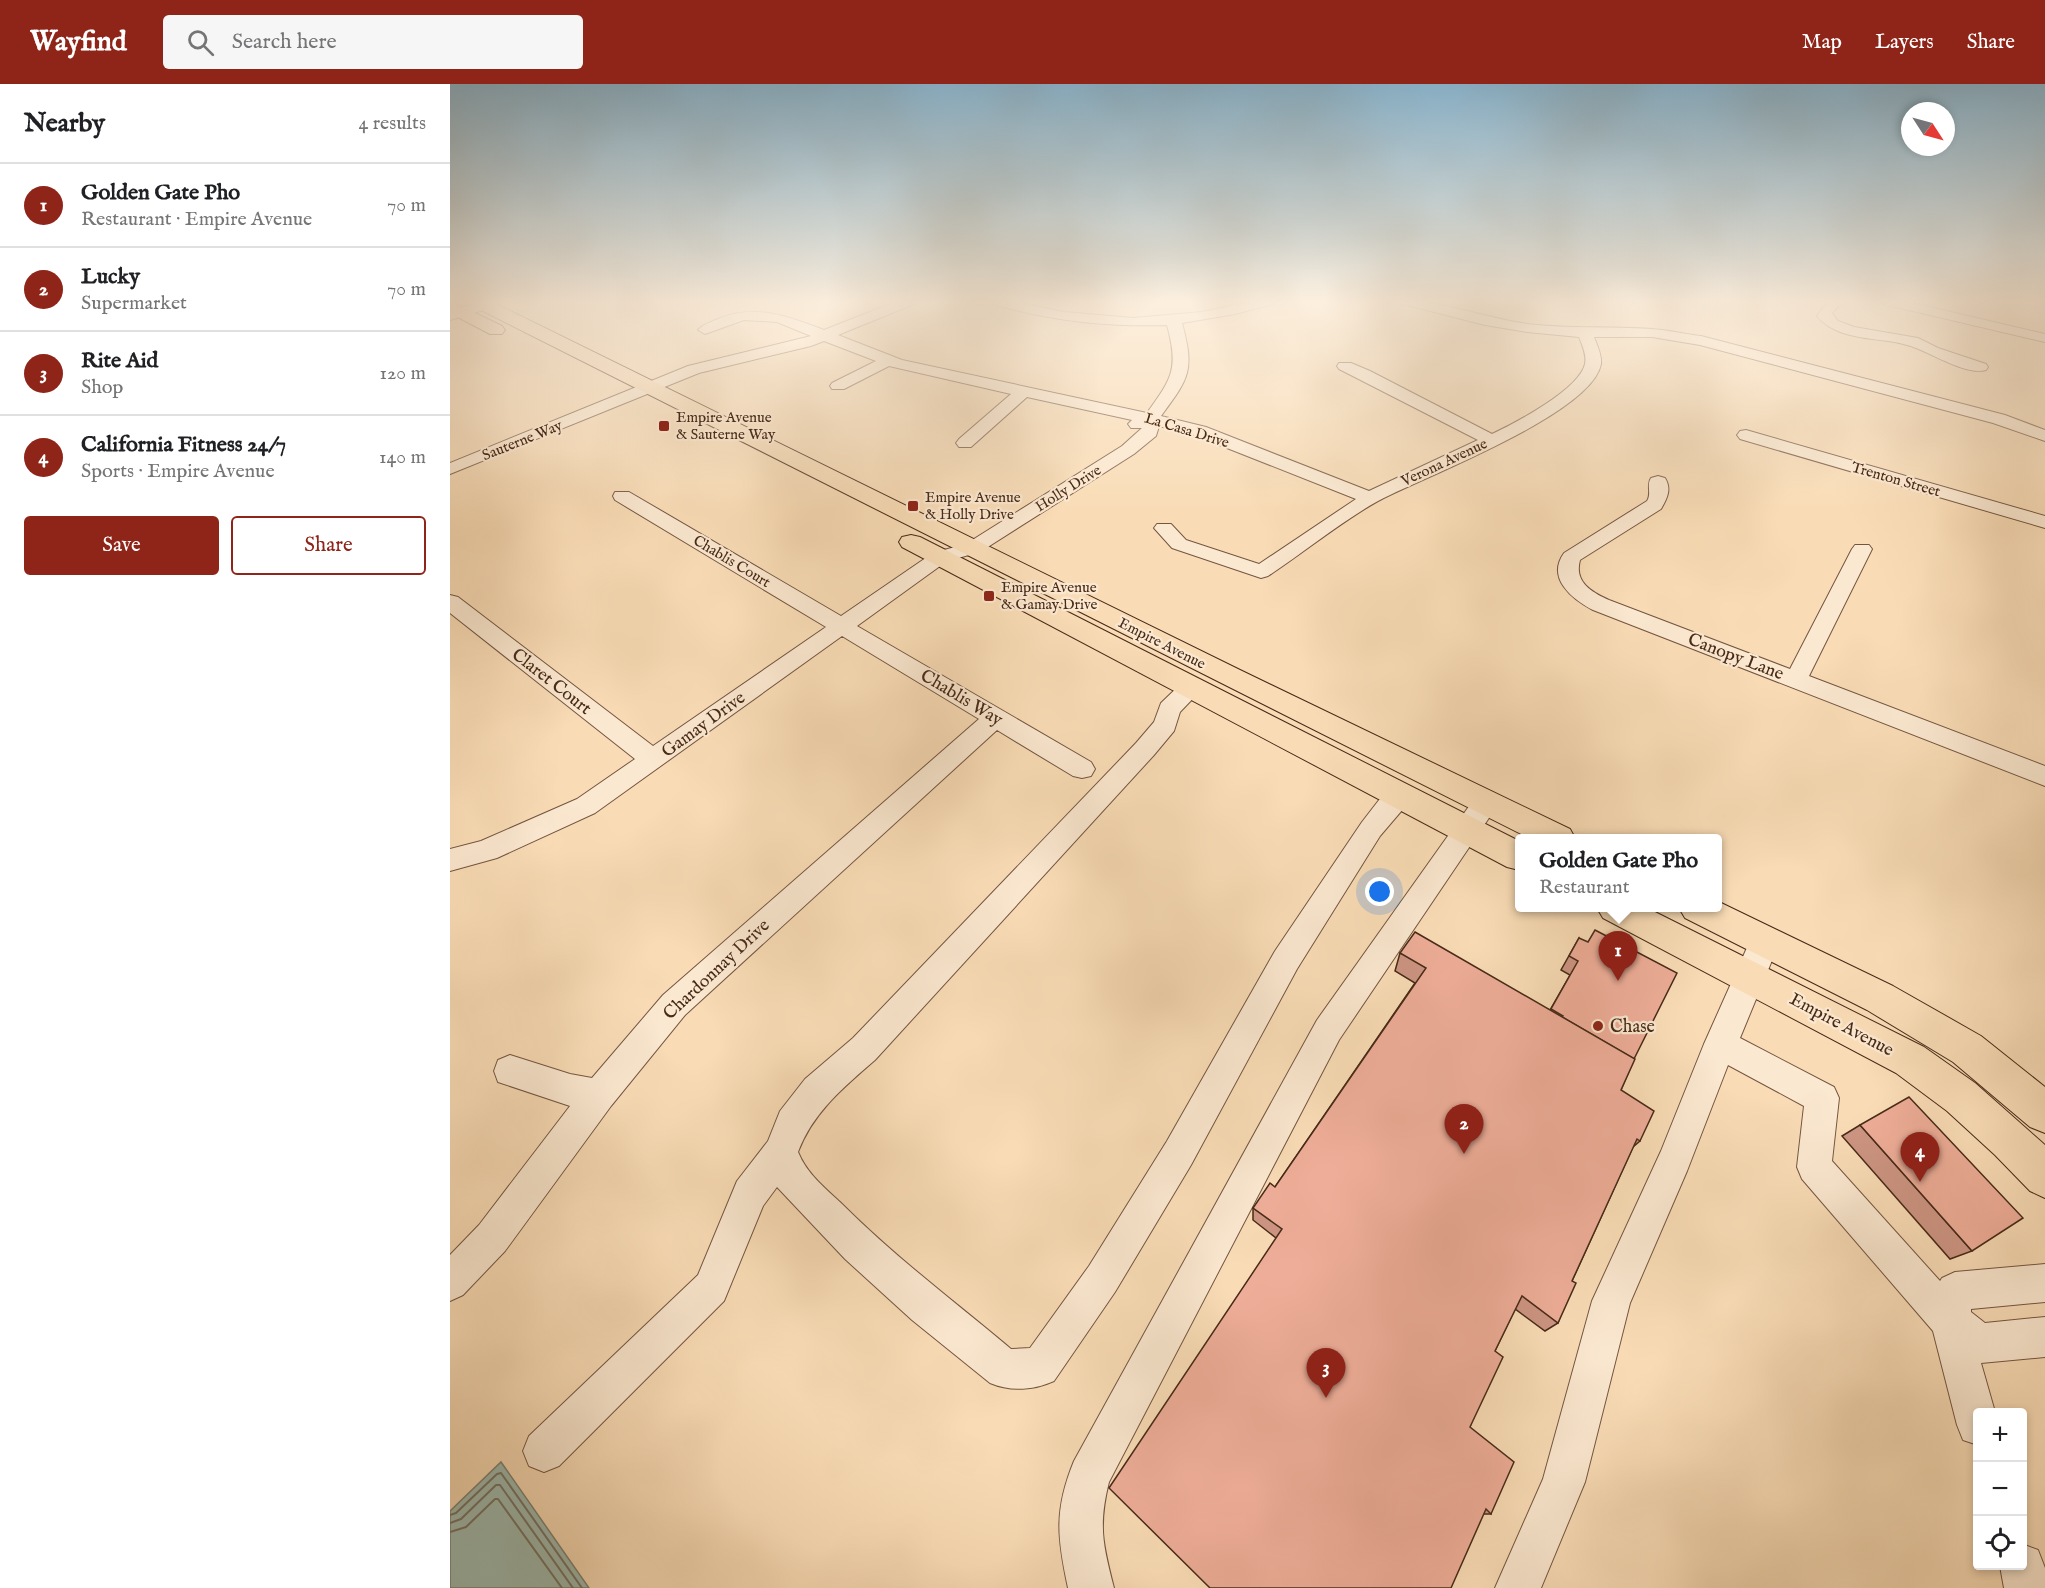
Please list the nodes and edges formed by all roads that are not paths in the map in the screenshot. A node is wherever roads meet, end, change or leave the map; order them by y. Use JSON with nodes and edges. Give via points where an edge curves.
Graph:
{"nodes":[{"id":1,"x":582,"y":371,"type":"edge"},
{"id":2,"x":614,"y":371,"type":"edge"},
{"id":3,"x":694,"y":371,"type":"edge"},
{"id":4,"x":867,"y":371,"type":"edge"},
{"id":5,"x":932,"y":371,"type":"edge"},
{"id":6,"x":1180,"y":371,"type":"edge"},
{"id":7,"x":1357,"y":371,"type":"edge"},
{"id":8,"x":1589,"y":371,"type":"edge"},
{"id":9,"x":1816,"y":371,"type":"edge"},
{"id":10,"x":838,"y":386,"type":"dead end"},
{"id":11,"x":651,"y":387,"type":"junction"},
{"id":12,"x":1023,"y":392,"type":"junction"},
{"id":13,"x":628,"y":396,"type":"junction"},
{"id":14,"x":1151,"y":419,"type":"junction"},
{"id":15,"x":1746,"y":435,"type":"dead end"},
{"id":16,"x":2045,"y":436,"type":"edge"},
{"id":17,"x":1491,"y":440,"type":"junction"},
{"id":18,"x":965,"y":443,"type":"dead end"},
{"id":19,"x":450,"y":470,"type":"edge"},
{"id":20,"x":1658,"y":482,"type":"dead end"},
{"id":21,"x":811,"y":491,"type":"dead end"},
{"id":22,"x":622,"y":495,"type":"dead end"},
{"id":23,"x":1370,"y":498,"type":"junction"},
{"id":24,"x":864,"y":518,"type":"dead end"},
{"id":25,"x":2045,"y":522,"type":"edge"},
{"id":26,"x":1164,"y":528,"type":"dead end"},
{"id":27,"x":956,"y":548,"type":"junction"},
{"id":28,"x":1862,"y":549,"type":"dead end"},
{"id":29,"x":450,"y":602,"type":"edge"},
{"id":30,"x":841,"y":626,"type":"junction"},
{"id":31,"x":1796,"y":679,"type":"junction"},
{"id":32,"x":1200,"y":690,"type":"junction"},
{"id":33,"x":996,"y":717,"type":"junction"},
{"id":34,"x":1320,"y":722,"type":"junction"},
{"id":35,"x":654,"y":760,"type":"junction"},
{"id":36,"x":1082,"y":769,"type":"dead end"},
{"id":37,"x":2045,"y":776,"type":"edge"},
{"id":38,"x":1402,"y":795,"type":"junction"},
{"id":39,"x":1476,"y":815,"type":"junction"},
{"id":40,"x":1544,"y":834,"type":"edge"},
{"id":41,"x":1515,"y":853,"type":"edge"},
{"id":42,"x":450,"y":860,"type":"edge"},
{"id":43,"x":1623,"y":912,"type":"edge"},
{"id":44,"x":1705,"y":912,"type":"edge"},
{"id":45,"x":1765,"y":941,"type":"junction"},
{"id":46,"x":1750,"y":976,"type":"junction"},
{"id":47,"x":1720,"y":1044,"type":"junction"},
{"id":48,"x":510,"y":1071,"type":"dead end"},
{"id":49,"x":599,"y":1095,"type":"junction"},
{"id":50,"x":2045,"y":1113,"type":"edge"},
{"id":51,"x":781,"y":1152,"type":"junction"},
{"id":52,"x":2045,"y":1176,"type":"edge"},
{"id":53,"x":450,"y":1282,"type":"edge"},
{"id":54,"x":2045,"y":1283,"type":"edge"},
{"id":55,"x":1950,"y":1321,"type":"junction"},
{"id":56,"x":2045,"y":1337,"type":"edge"},
{"id":57,"x":1973,"y":1410,"type":"edge"},
{"id":58,"x":544,"y":1451,"type":"dead end"},
{"id":59,"x":2023,"y":1570,"type":"edge"},
{"id":60,"x":1091,"y":1588,"type":"edge"},
{"id":61,"x":1518,"y":1588,"type":"edge"},
{"id":62,"x":2027,"y":1588,"type":"edge"}],
"edges":[{"from":1,"to":13,"type":"main road","name":"Empire Avenue"},
{"from":2,"to":11,"type":"main road","name":"Empire Avenue"},
{"from":3,"to":11,"type":"street","name":"Sauterne Way"},
{"from":4,"to":10,"type":"street"},
{"from":5,"to":12,"type":"street","name":"La Casa Drive"},
{"from":6,"to":14,"type":"street","name":"Holly Drive","via":[[1169,398]]},
{"from":7,"to":17,"type":"street"},
{"from":8,"to":17,"type":"street","name":"Verona Avenue","via":[[1544,414]]},
{"from":9,"to":16,"type":"street","via":[[1999,419]]},
{"from":11,"to":13,"type":"street","name":"Sauterne Way"},
{"from":11,"to":27,"type":"main road","name":"Empire Avenue"},
{"from":12,"to":14,"type":"street","name":"La Casa Drive"},
{"from":12,"to":18,"type":"street"},
{"from":13,"to":19,"type":"street","name":"Sauterne Way"},
{"from":13,"to":21,"type":"main road","name":"Empire Avenue"},
{"from":14,"to":23,"type":"street","name":"La Casa Drive","via":[[1200,432]]},
{"from":14,"to":27,"type":"street","name":"Holly Drive","via":[[1129,427]]},
{"from":14,"to":27,"type":"street","name":"Holly Drive","via":[[1150,432],[1128,450]]},
{"from":15,"to":25,"type":"street","name":"Trenton Street"},
{"from":17,"to":23,"type":"street","name":"Verona Avenue"},
{"from":20,"to":31,"type":"street","name":"Canopy Lane","via":[[1659,498],[1654,505],[1571,557],[1567,575],[1571,583],[1601,604]]},
{"from":22,"to":30,"type":"street","name":"Chablis Court"},
{"from":23,"to":26,"type":"street","name":"Verona Avenue","via":[[1261,572],[1179,544]]},
{"from":24,"to":27,"type":"main road","name":"Empire Avenue"},
{"from":27,"to":30,"type":"street","name":"Gamay Drive"},
{"from":27,"to":32,"type":"main road","name":"Empire Avenue"},
{"from":27,"to":34,"type":"main road","name":"Empire Avenue"},
{"from":28,"to":31,"type":"street"},
{"from":29,"to":35,"type":"street","name":"Claret Court"},
{"from":30,"to":33,"type":"street","name":"Chablis Way"},
{"from":30,"to":35,"type":"street","name":"Gamay Drive"},
{"from":31,"to":37,"type":"street","name":"Canopy Lane"},
{"from":32,"to":34,"type":"main road","via":[[1216,681],[1276,710]]},
{"from":32,"to":38,"type":"main road","name":"Empire Avenue"},
{"from":32,"to":51,"type":"street","via":[[1180,718],[1165,725],[864,1048],[817,1090],[792,1122]]},
{"from":33,"to":36,"type":"street","name":"Chablis Way"},
{"from":33,"to":49,"type":"street","name":"Chardonnay Drive","via":[[674,1005]]},
{"from":34,"to":39,"type":"main road","name":"Empire Avenue"},
{"from":35,"to":42,"type":"street","name":"Gamay Drive","via":[[586,806],[487,850]]},
{"from":38,"to":39,"type":"main road","name":"Empire Avenue"},
{"from":38,"to":51,"type":"street","via":[[1371,829],[1286,960],[1179,1153],[1102,1279],[1040,1367],[1004,1370],[926,1306],[791,1179]]},
{"from":39,"to":40,"type":"main road","name":"Empire Avenue"},
{"from":39,"to":41,"type":"main road","name":"Empire Avenue"},
{"from":39,"to":60,"type":"street","via":[[1328,1030],[1089,1476],[1080,1511],[1081,1545]]},
{"from":43,"to":46,"type":"main road","name":"Empire Avenue"},
{"from":44,"to":45,"type":"main road"},
{"from":45,"to":46,"type":"street"},
{"from":45,"to":50,"type":"main road","via":[[1880,998],[1967,1049]]},
{"from":46,"to":47,"type":"street"},
{"from":46,"to":52,"type":"main road","name":"Empire Avenue","via":[[1910,1060],[1961,1097]]},
{"from":47,"to":55,"type":"street","via":[[1822,1098],[1814,1167]]},
{"from":47,"to":61,"type":"street","via":[[1675,1159],[1611,1301],[1564,1482]]},
{"from":48,"to":49,"type":"street"},
{"from":49,"to":53,"type":"street","name":"Chardonnay Drive","via":[[492,1238]]},
{"from":51,"to":58,"type":"street","via":[[750,1194],[711,1288]]},
{"from":54,"to":55,"type":"street","via":[[1955,1291]]},
{"from":55,"to":56,"type":"street","via":[[1980,1343]]},
{"from":55,"to":57,"type":"street"},
{"from":59,"to":62,"type":"street"}]}
